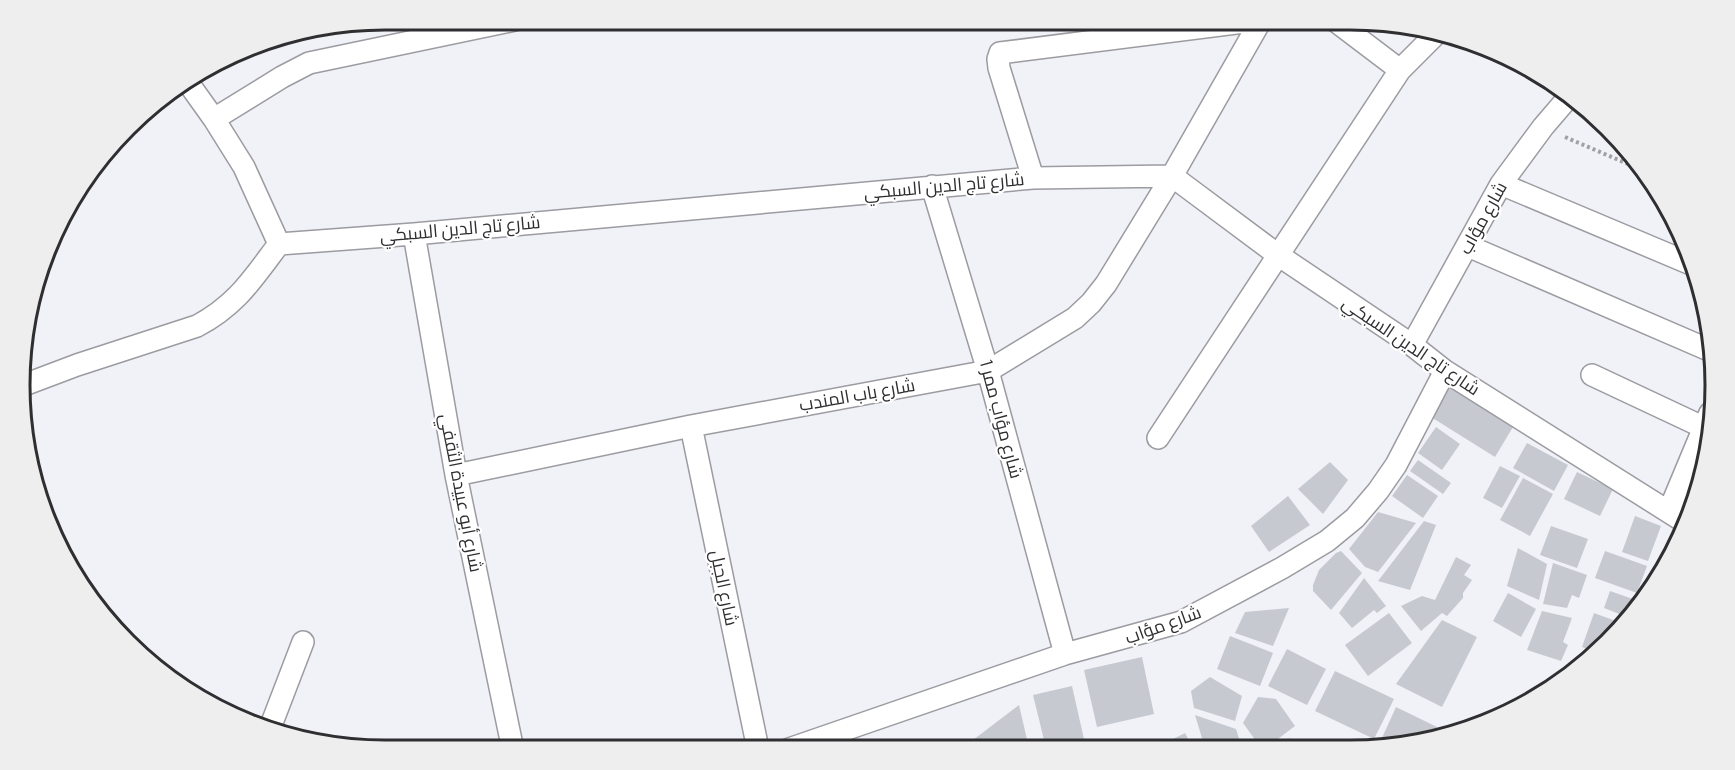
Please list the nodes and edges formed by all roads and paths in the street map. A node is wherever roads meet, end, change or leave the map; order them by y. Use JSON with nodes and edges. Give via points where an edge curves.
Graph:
{"nodes":[{"id":1,"x":467,"y":30,"type":"edge"},
{"id":2,"x":1182,"y":30,"type":"edge"},
{"id":3,"x":1255,"y":30,"type":"edge"},
{"id":4,"x":1347,"y":30,"type":"edge"},
{"id":5,"x":1430,"y":40,"type":"edge"},
{"id":6,"x":1400,"y":70,"type":"junction"},
{"id":7,"x":192,"y":88,"type":"edge"},
{"id":8,"x":1564,"y":102,"type":"edge"},
{"id":9,"x":214,"y":119,"type":"junction"},
{"id":10,"x":1543,"y":127,"type":"junction"},
{"id":11,"x":1628,"y":164,"type":"edge"},
{"id":12,"x":1172,"y":176,"type":"junction"},
{"id":13,"x":1033,"y":178,"type":"junction"},
{"id":14,"x":1501,"y":184,"type":"junction"},
{"id":15,"x":932,"y":186,"type":"junction"},
{"id":16,"x":414,"y":234,"type":"junction"},
{"id":17,"x":279,"y":244,"type":"junction"},
{"id":18,"x":1468,"y":246,"type":"junction"},
{"id":19,"x":1278,"y":255,"type":"junction"},
{"id":20,"x":1682,"y":260,"type":"edge"},
{"id":21,"x":1412,"y":345,"type":"junction"},
{"id":22,"x":1703,"y":348,"type":"edge"},
{"id":23,"x":988,"y":371,"type":"junction"},
{"id":24,"x":1445,"y":371,"type":"junction"},
{"id":25,"x":1592,"y":375,"type":"dead end"},
{"id":26,"x":30,"y":383,"type":"edge"},
{"id":27,"x":1703,"y":421,"type":"edge"},
{"id":28,"x":691,"y":426,"type":"junction"},
{"id":29,"x":1701,"y":437,"type":"edge"},
{"id":30,"x":1158,"y":438,"type":"dead end"},
{"id":31,"x":456,"y":475,"type":"junction"},
{"id":32,"x":1669,"y":511,"type":"junction"},
{"id":33,"x":1679,"y":518,"type":"edge"},
{"id":34,"x":303,"y":642,"type":"dead end"},
{"id":35,"x":1065,"y":654,"type":"junction"},
{"id":36,"x":273,"y":721,"type":"edge"},
{"id":37,"x":511,"y":740,"type":"edge"},
{"id":38,"x":756,"y":740,"type":"edge"},
{"id":39,"x":815,"y":740,"type":"edge"}],
"edges":[{"from":1,"to":9,"type":"street","via":[[309,63]]},
{"from":2,"to":13,"type":"street","via":[[1000,53],[999,68]]},
{"from":3,"to":12,"type":"street","name":"شارع باب المندب"},
{"from":4,"to":6,"type":"street"},
{"from":5,"to":6,"type":"street"},
{"from":6,"to":19,"type":"street"},
{"from":7,"to":9,"type":"street"},
{"from":8,"to":10,"type":"street","name":"شارع مؤاب"},
{"from":9,"to":17,"type":"street","via":[[244,167]]},
{"from":10,"to":11,"type":"path"},
{"from":10,"to":14,"type":"street","name":"شارع مؤاب"},
{"from":12,"to":13,"type":"street","name":"شارع تاج الدين السبكي"},
{"from":12,"to":19,"type":"street","name":"شارع تاج الدين السبكي"},
{"from":12,"to":23,"type":"street","name":"شارع باب المندب","via":[[1091,303],[1075,318]]},
{"from":13,"to":15,"type":"street","name":"شارع تاج الدين السبكي"},
{"from":14,"to":18,"type":"street","name":"شارع مؤاب"},
{"from":14,"to":20,"type":"street"},
{"from":15,"to":16,"type":"street","name":"شارع تاج الدين السبكي"},
{"from":15,"to":23,"type":"street","name":"شارع مؤاب ممر 1"},
{"from":16,"to":17,"type":"street","name":"شارع تاج الدين السبكي"},
{"from":16,"to":31,"type":"street","name":"شارع أبو عبيدة الثقفي"},
{"from":17,"to":26,"type":"street","via":[[232,304],[216,316]]},
{"from":18,"to":21,"type":"street","name":"شارع مؤاب"},
{"from":18,"to":22,"type":"street"},
{"from":19,"to":21,"type":"street","name":"شارع تاج الدين السبكي"},
{"from":19,"to":30,"type":"street"},
{"from":21,"to":24,"type":"street","name":"شارع تاج الدين السبكي"},
{"from":23,"to":28,"type":"street","name":"شارع باب المندب"},
{"from":23,"to":35,"type":"street","name":"شارع مؤاب ممر 1"},
{"from":24,"to":32,"type":"street","name":"شارع تاج الدين السبكي"},
{"from":24,"to":35,"type":"street","name":"شارع مؤاب","via":[[1396,465],[1355,518],[1327,541],[1181,622]]},
{"from":25,"to":27,"type":"street"},
{"from":28,"to":31,"type":"street","name":"شارع باب المندب"},
{"from":28,"to":38,"type":"street","name":"شارع الجبل"},
{"from":29,"to":32,"type":"street"},
{"from":31,"to":37,"type":"street","name":"شارع أبو عبيدة الثقفي"},
{"from":32,"to":33,"type":"street","name":"شارع تاج الدين السبكي"},
{"from":34,"to":36,"type":"street"},
{"from":35,"to":39,"type":"street","name":"شارع مؤاب"}]}
